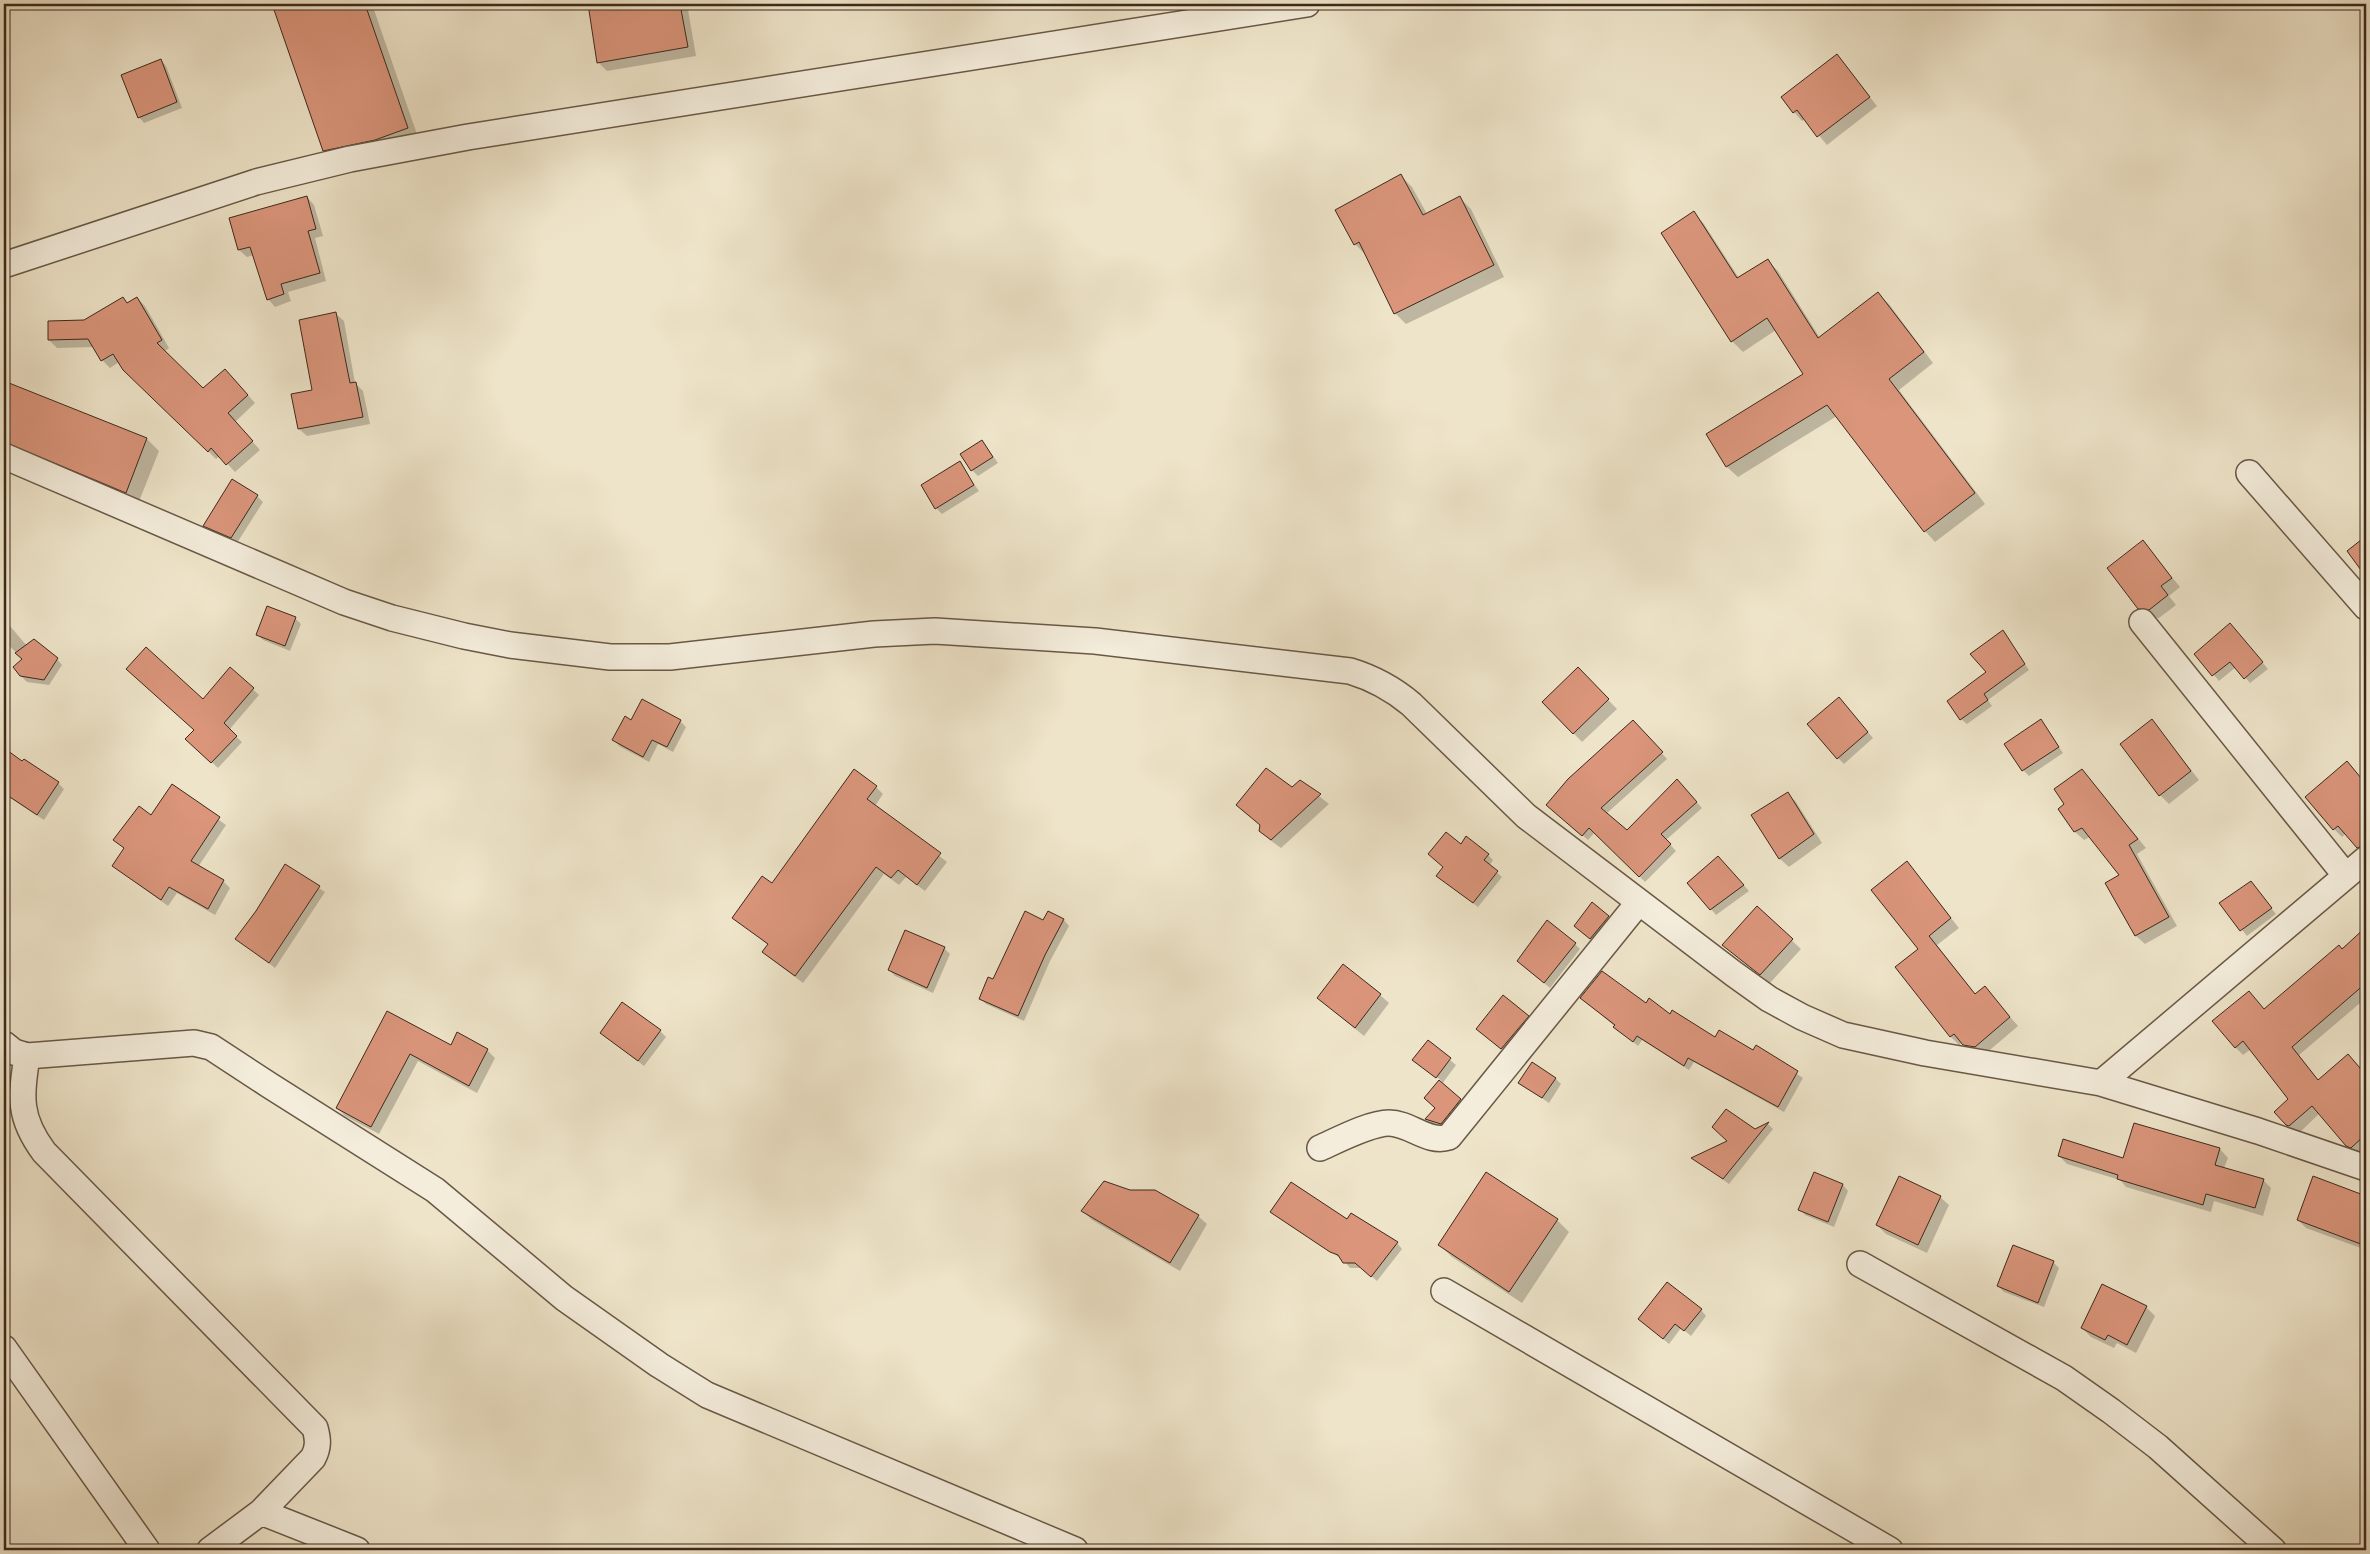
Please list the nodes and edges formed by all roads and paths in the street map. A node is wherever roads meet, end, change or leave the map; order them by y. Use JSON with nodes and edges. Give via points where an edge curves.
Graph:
{"nodes":[{"id":1,"x":1307,"y":4,"type":"edge"},
{"id":2,"x":4,"y":265,"type":"edge"},
{"id":3,"x":4,"y":456,"type":"edge"},
{"id":4,"x":2248,"y":473,"type":"dead end"},
{"id":5,"x":2366,"y":607,"type":"edge"},
{"id":6,"x":2142,"y":622,"type":"dead end"},
{"id":7,"x":2366,"y":859,"type":"edge"},
{"id":8,"x":2346,"y":876,"type":"junction"},
{"id":9,"x":1639,"y":902,"type":"junction"},
{"id":10,"x":4,"y":1044,"type":"edge"},
{"id":11,"x":27,"y":1056,"type":"junction"},
{"id":12,"x":2101,"y":1083,"type":"junction"},
{"id":13,"x":1320,"y":1148,"type":"dead end"},
{"id":14,"x":2366,"y":1168,"type":"edge"},
{"id":15,"x":1860,"y":1264,"type":"dead end"},
{"id":16,"x":1444,"y":1291,"type":"dead end"},
{"id":17,"x":4,"y":1348,"type":"edge"},
{"id":18,"x":261,"y":1512,"type":"junction"},
{"id":19,"x":147,"y":1550,"type":"edge"},
{"id":20,"x":210,"y":1550,"type":"edge"},
{"id":21,"x":358,"y":1550,"type":"edge"},
{"id":22,"x":1075,"y":1550,"type":"edge"},
{"id":23,"x":1890,"y":1550,"type":"edge"},
{"id":24,"x":2273,"y":1550,"type":"edge"}],
"edges":[{"from":1,"to":2,"type":"street","via":[[350,158],[224,192]]},
{"from":3,"to":9,"type":"street","via":[[344,602],[392,618],[510,645],[610,658],[670,657],[874,634],[935,631],[1095,641],[1350,671],[1373,678],[1394,690],[1526,816]]},
{"from":4,"to":5,"type":"street"},
{"from":6,"to":8,"type":"street"},
{"from":7,"to":8,"type":"street"},
{"from":8,"to":12,"type":"street"},
{"from":9,"to":12,"type":"street","via":[[1769,999],[1844,1034],[1925,1053]]},
{"from":9,"to":13,"type":"street","via":[[1448,1137],[1435,1139],[1389,1123],[1373,1126]]},
{"from":10,"to":11,"type":"street"},
{"from":11,"to":18,"type":"street","via":[[23,1112],[32,1135],[44,1152],[315,1428],[318,1449],[313,1458]]},
{"from":11,"to":22,"type":"street","via":[[194,1043],[212,1047],[435,1190],[564,1298],[707,1395]]},
{"from":12,"to":14,"type":"street"},
{"from":15,"to":24,"type":"street","via":[[2064,1378],[2158,1447]]},
{"from":16,"to":23,"type":"street"},
{"from":17,"to":19,"type":"street"},
{"from":18,"to":20,"type":"street"},
{"from":18,"to":21,"type":"street"}]}
